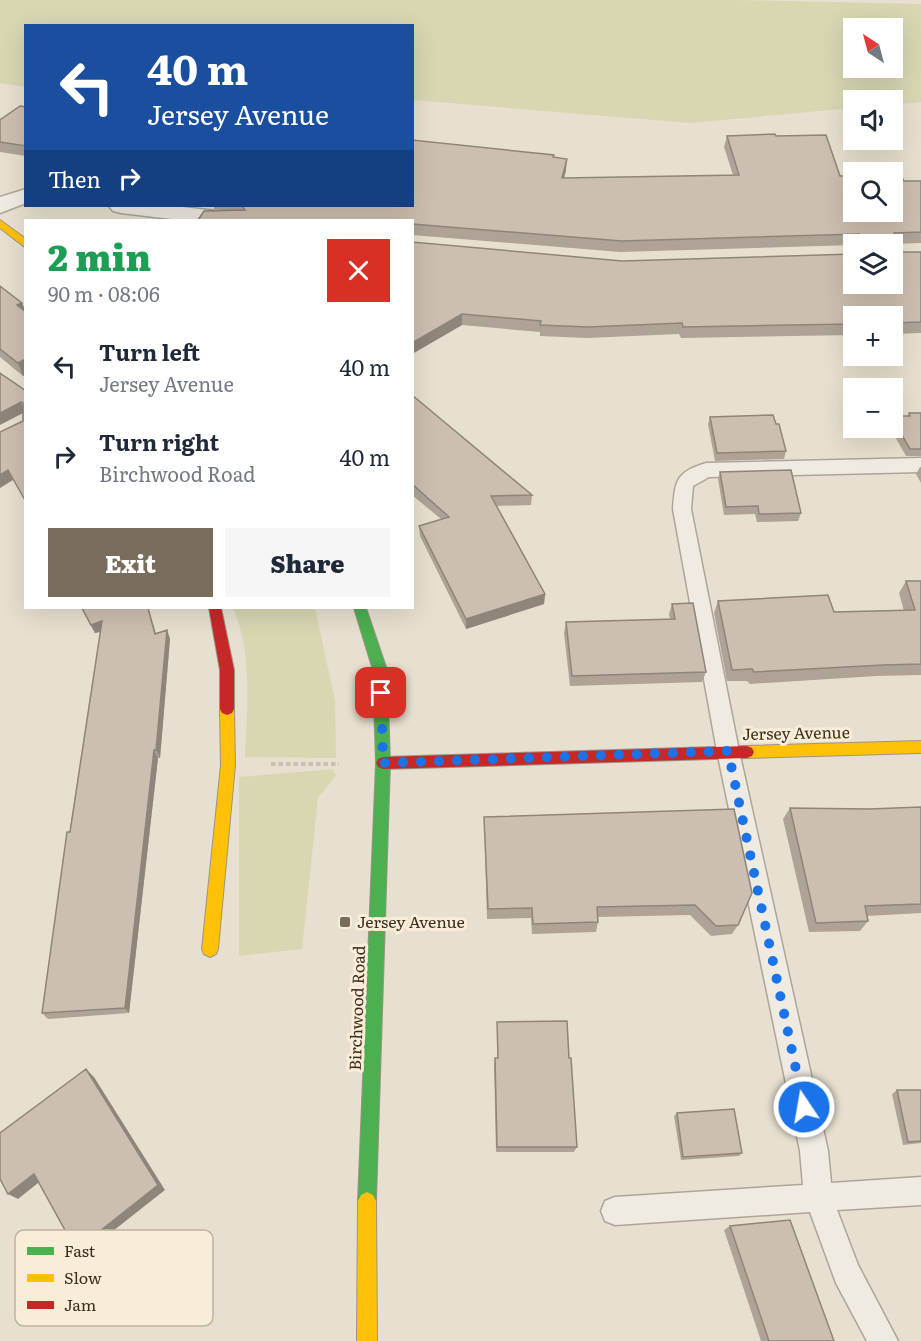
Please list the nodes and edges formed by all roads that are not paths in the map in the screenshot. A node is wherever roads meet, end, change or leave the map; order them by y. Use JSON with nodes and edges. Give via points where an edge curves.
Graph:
{"nodes":[{"id":1,"x":24,"y":196,"type":"edge"},
{"id":2,"x":0,"y":206,"type":"edge"},
{"id":3,"x":129,"y":207,"type":"edge"},
{"id":4,"x":225,"y":219,"type":"edge"},
{"id":5,"x":0,"y":223,"type":"edge"},
{"id":6,"x":24,"y":242,"type":"edge"},
{"id":7,"x":921,"y":465,"type":"edge"},
{"id":8,"x":214,"y":609,"type":"edge"},
{"id":9,"x":360,"y":609,"type":"edge"},
{"id":10,"x":921,"y":747,"type":"edge"},
{"id":11,"x":728,"y":751,"type":"junction"},
{"id":12,"x":383,"y":763,"type":"junction"},
{"id":13,"x":210,"y":949,"type":"dead end"},
{"id":14,"x":921,"y":1191,"type":"edge"},
{"id":15,"x":818,"y":1196,"type":"junction"},
{"id":16,"x":615,"y":1211,"type":"dead end"},
{"id":17,"x":367,"y":1341,"type":"edge"},
{"id":18,"x":882,"y":1341,"type":"edge"}],
"edges":[{"from":1,"to":2,"type":"street"},
{"from":3,"to":4,"type":"street"},
{"from":5,"to":6,"type":"street"},
{"from":7,"to":11,"type":"lane","via":[[706,470],[684,483],[682,509]]},
{"from":8,"to":13,"type":"street","via":[[227,670],[228,765]]},
{"from":9,"to":12,"type":"street","name":"Birchwood Road","via":[[380,670]]},
{"from":10,"to":11,"type":"street","name":"Jersey Avenue"},
{"from":11,"to":12,"type":"street","name":"Jersey Avenue"},
{"from":11,"to":15,"type":"lane","via":[[814,1151]]},
{"from":12,"to":17,"type":"street","name":"Birchwood Road","via":[[365,1241]]},
{"from":14,"to":15,"type":"lane"},
{"from":15,"to":16,"type":"lane"},
{"from":15,"to":18,"type":"lane","via":[[846,1273]]}]}
